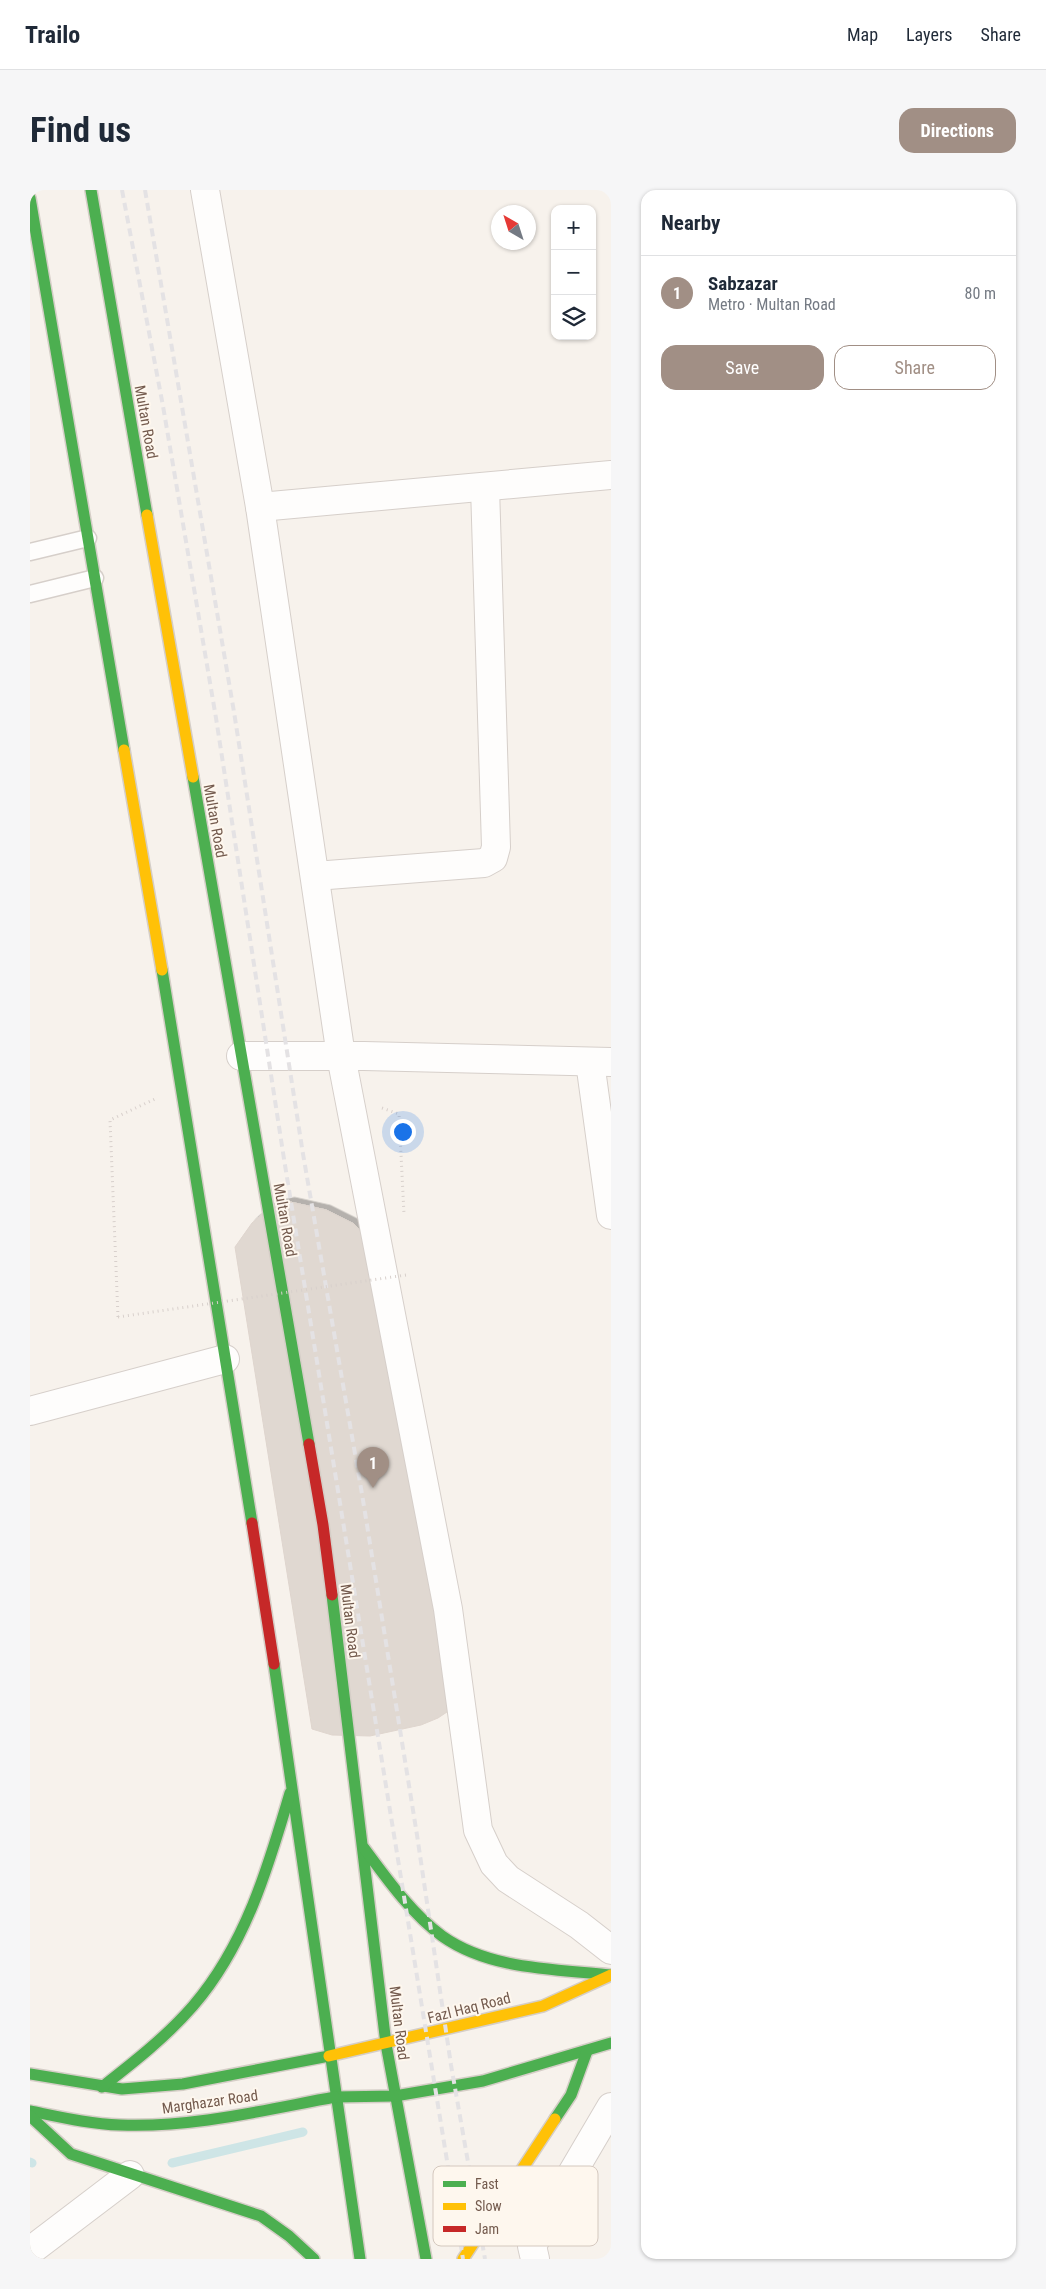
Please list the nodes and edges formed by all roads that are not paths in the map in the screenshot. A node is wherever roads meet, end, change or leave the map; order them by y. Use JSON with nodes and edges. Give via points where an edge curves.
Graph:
{"nodes":[{"id":1,"x":91,"y":190,"type":"edge"},
{"id":2,"x":205,"y":190,"type":"edge"},
{"id":3,"x":30,"y":198,"type":"edge"},
{"id":4,"x":611,"y":476,"type":"edge"},
{"id":5,"x":485,"y":487,"type":"junction"},
{"id":6,"x":260,"y":507,"type":"junction"},
{"id":7,"x":88,"y":538,"type":"junction"},
{"id":8,"x":30,"y":552,"type":"edge"},
{"id":9,"x":95,"y":578,"type":"junction"},
{"id":10,"x":30,"y":594,"type":"edge"},
{"id":11,"x":315,"y":876,"type":"junction"},
{"id":12,"x":241,"y":1056,"type":"junction"},
{"id":13,"x":341,"y":1056,"type":"junction"},
{"id":14,"x":600,"y":1062,"type":"edge"},
{"id":15,"x":611,"y":1216,"type":"edge"},
{"id":16,"x":225,"y":1358,"type":"junction"},
{"id":17,"x":30,"y":1410,"type":"edge"},
{"id":18,"x":294,"y":1783,"type":"junction"},
{"id":19,"x":364,"y":1847,"type":"junction"},
{"id":20,"x":611,"y":1950,"type":"edge"},
{"id":21,"x":611,"y":1975,"type":"edge"},
{"id":22,"x":611,"y":2042,"type":"edge"},
{"id":23,"x":386,"y":2044,"type":"junction"},
{"id":24,"x":587,"y":2051,"type":"junction"},
{"id":25,"x":329,"y":2056,"type":"junction"},
{"id":26,"x":30,"y":2074,"type":"edge"},
{"id":27,"x":102,"y":2087,"type":"junction"},
{"id":28,"x":395,"y":2096,"type":"junction"},
{"id":29,"x":335,"y":2097,"type":"junction"},
{"id":30,"x":611,"y":2107,"type":"edge"},
{"id":31,"x":30,"y":2111,"type":"edge"},
{"id":32,"x":30,"y":2116,"type":"edge"},
{"id":33,"x":524,"y":2166,"type":"edge"},
{"id":34,"x":576,"y":2166,"type":"edge"},
{"id":35,"x":130,"y":2175,"type":"junction"},
{"id":36,"x":472,"y":2246,"type":"edge"},
{"id":37,"x":532,"y":2246,"type":"edge"},
{"id":38,"x":30,"y":2252,"type":"edge"},
{"id":39,"x":314,"y":2259,"type":"edge"},
{"id":40,"x":360,"y":2259,"type":"edge"},
{"id":41,"x":426,"y":2259,"type":"edge"},
{"id":42,"x":463,"y":2259,"type":"edge"},
{"id":43,"x":535,"y":2259,"type":"edge"}],
"edges":[{"from":1,"to":12,"type":"main road","name":"Multan Road"},
{"from":2,"to":6,"type":"street"},
{"from":3,"to":7,"type":"main road"},
{"from":4,"to":5,"type":"street"},
{"from":5,"to":6,"type":"street"},
{"from":5,"to":11,"type":"street","via":[[496,847],[493,858],[484,863]]},
{"from":6,"to":11,"type":"street"},
{"from":7,"to":8,"type":"lane"},
{"from":7,"to":9,"type":"main road"},
{"from":9,"to":10,"type":"lane"},
{"from":9,"to":16,"type":"main road"},
{"from":11,"to":13,"type":"street"},
{"from":12,"to":13,"type":"street"},
{"from":12,"to":19,"type":"main road","name":"Multan Road","via":[[323,1526]]},
{"from":13,"to":14,"type":"street"},
{"from":13,"to":20,"type":"street","via":[[448,1609],[478,1830],[494,1864],[508,1879]]},
{"from":14,"to":15,"type":"street"},
{"from":16,"to":17,"type":"street"},
{"from":16,"to":18,"type":"main road"},
{"from":18,"to":25,"type":"main road"},
{"from":18,"to":27,"type":"main road","via":[[252,1908],[226,1960],[205,1992],[171,2029]]},
{"from":19,"to":21,"type":"main road","via":[[403,1898],[444,1938],[478,1955],[518,1964]]},
{"from":19,"to":23,"type":"main road","name":"Multan Road"},
{"from":21,"to":23,"type":"main road","name":"Fazl Haq Road","via":[[542,2006]]},
{"from":22,"to":24,"type":"main road"},
{"from":23,"to":25,"type":"main road","name":"Fazl Haq Road"},
{"from":23,"to":28,"type":"main road","name":"Multan Road"},
{"from":24,"to":28,"type":"main road","via":[[483,2081]]},
{"from":24,"to":33,"type":"main road","via":[[571,2095]]},
{"from":25,"to":27,"type":"main road","name":"Marghazar Road","via":[[183,2084],[122,2089]]},
{"from":25,"to":29,"type":"main road"},
{"from":26,"to":27,"type":"main road","name":"Marghazar Road"},
{"from":28,"to":29,"type":"main road"},
{"from":28,"to":41,"type":"main road","name":"Multan Road"},
{"from":29,"to":31,"type":"main road","name":"Marghazar Road","via":[[188,2123],[130,2125],[78,2121]]},
{"from":29,"to":40,"type":"main road"},
{"from":30,"to":34,"type":"street"},
{"from":32,"to":35,"type":"main road","via":[[71,2154]]},
{"from":35,"to":38,"type":"street"},
{"from":35,"to":39,"type":"main road","via":[[261,2216]]},
{"from":36,"to":42,"type":"main road"},
{"from":37,"to":43,"type":"street"}]}
